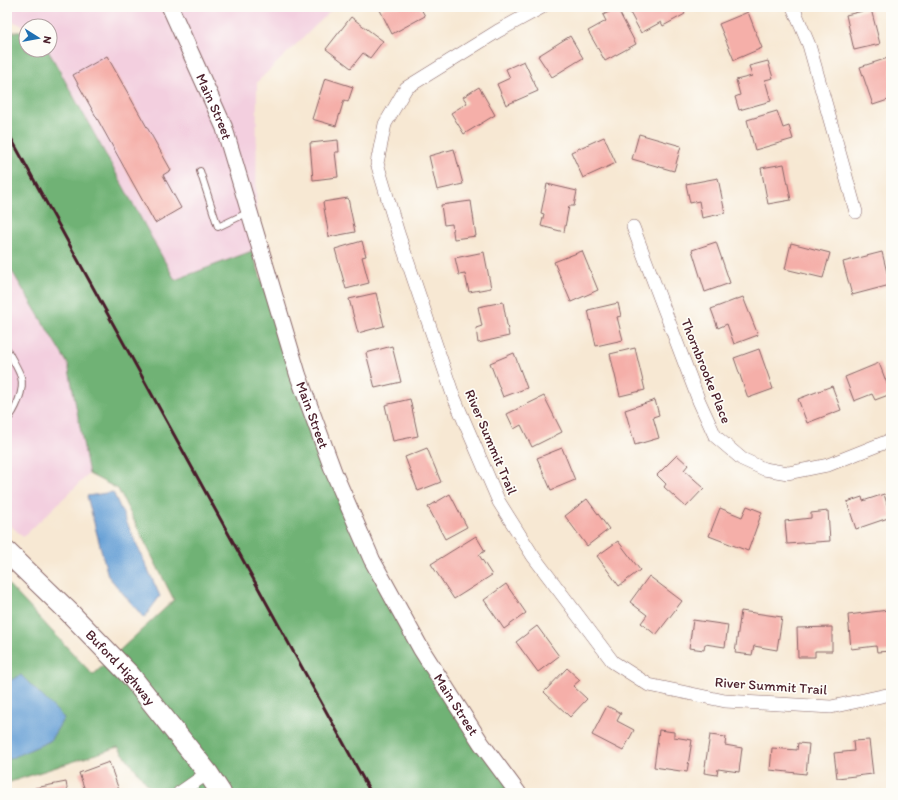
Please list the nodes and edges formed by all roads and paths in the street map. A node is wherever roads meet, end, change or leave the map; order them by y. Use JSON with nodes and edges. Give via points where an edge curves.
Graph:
{"nodes":[{"id":1,"x":170,"y":7,"type":"edge"},
{"id":2,"x":542,"y":7,"type":"edge"},
{"id":3,"x":793,"y":7,"type":"edge"},
{"id":4,"x":200,"y":171,"type":"dead end"},
{"id":5,"x":250,"y":211,"type":"junction"},
{"id":6,"x":856,"y":212,"type":"dead end"},
{"id":7,"x":633,"y":227,"type":"dead end"},
{"id":8,"x":7,"y":349,"type":"edge"},
{"id":9,"x":7,"y":420,"type":"edge"},
{"id":10,"x":891,"y":440,"type":"edge"},
{"id":11,"x":7,"y":552,"type":"edge"},
{"id":12,"x":891,"y":694,"type":"edge"},
{"id":13,"x":208,"y":773,"type":"junction"},
{"id":14,"x":180,"y":793,"type":"edge"},
{"id":15,"x":221,"y":793,"type":"edge"},
{"id":16,"x":518,"y":793,"type":"edge"}],
"edges":[{"from":1,"to":5,"type":"street","name":"Main Street","via":[[224,127]]},
{"from":2,"to":12,"type":"street","name":"River Summit Trail","via":[[406,88],[385,124],[377,163],[453,395],[499,502],[533,556],[613,662],[649,685],[725,701],[831,707]]},
{"from":3,"to":6,"type":"street","via":[[809,45]]},
{"from":4,"to":5,"type":"lane","via":[[218,227]]},
{"from":5,"to":16,"type":"street","name":"Main Street","via":[[298,375],[334,473],[372,560],[421,649],[481,743]]},
{"from":7,"to":10,"type":"street","name":"Thornbrooke Place","via":[[699,401],[715,436],[742,459],[764,469],[788,473],[828,465]]},
{"from":8,"to":9,"type":"lane","via":[[21,378],[22,387],[14,412]]},
{"from":11,"to":13,"type":"main road","name":"Buford Highway","via":[[130,675]]},
{"from":13,"to":14,"type":"street"},
{"from":13,"to":15,"type":"main road","name":"Buford Highway"}]}
